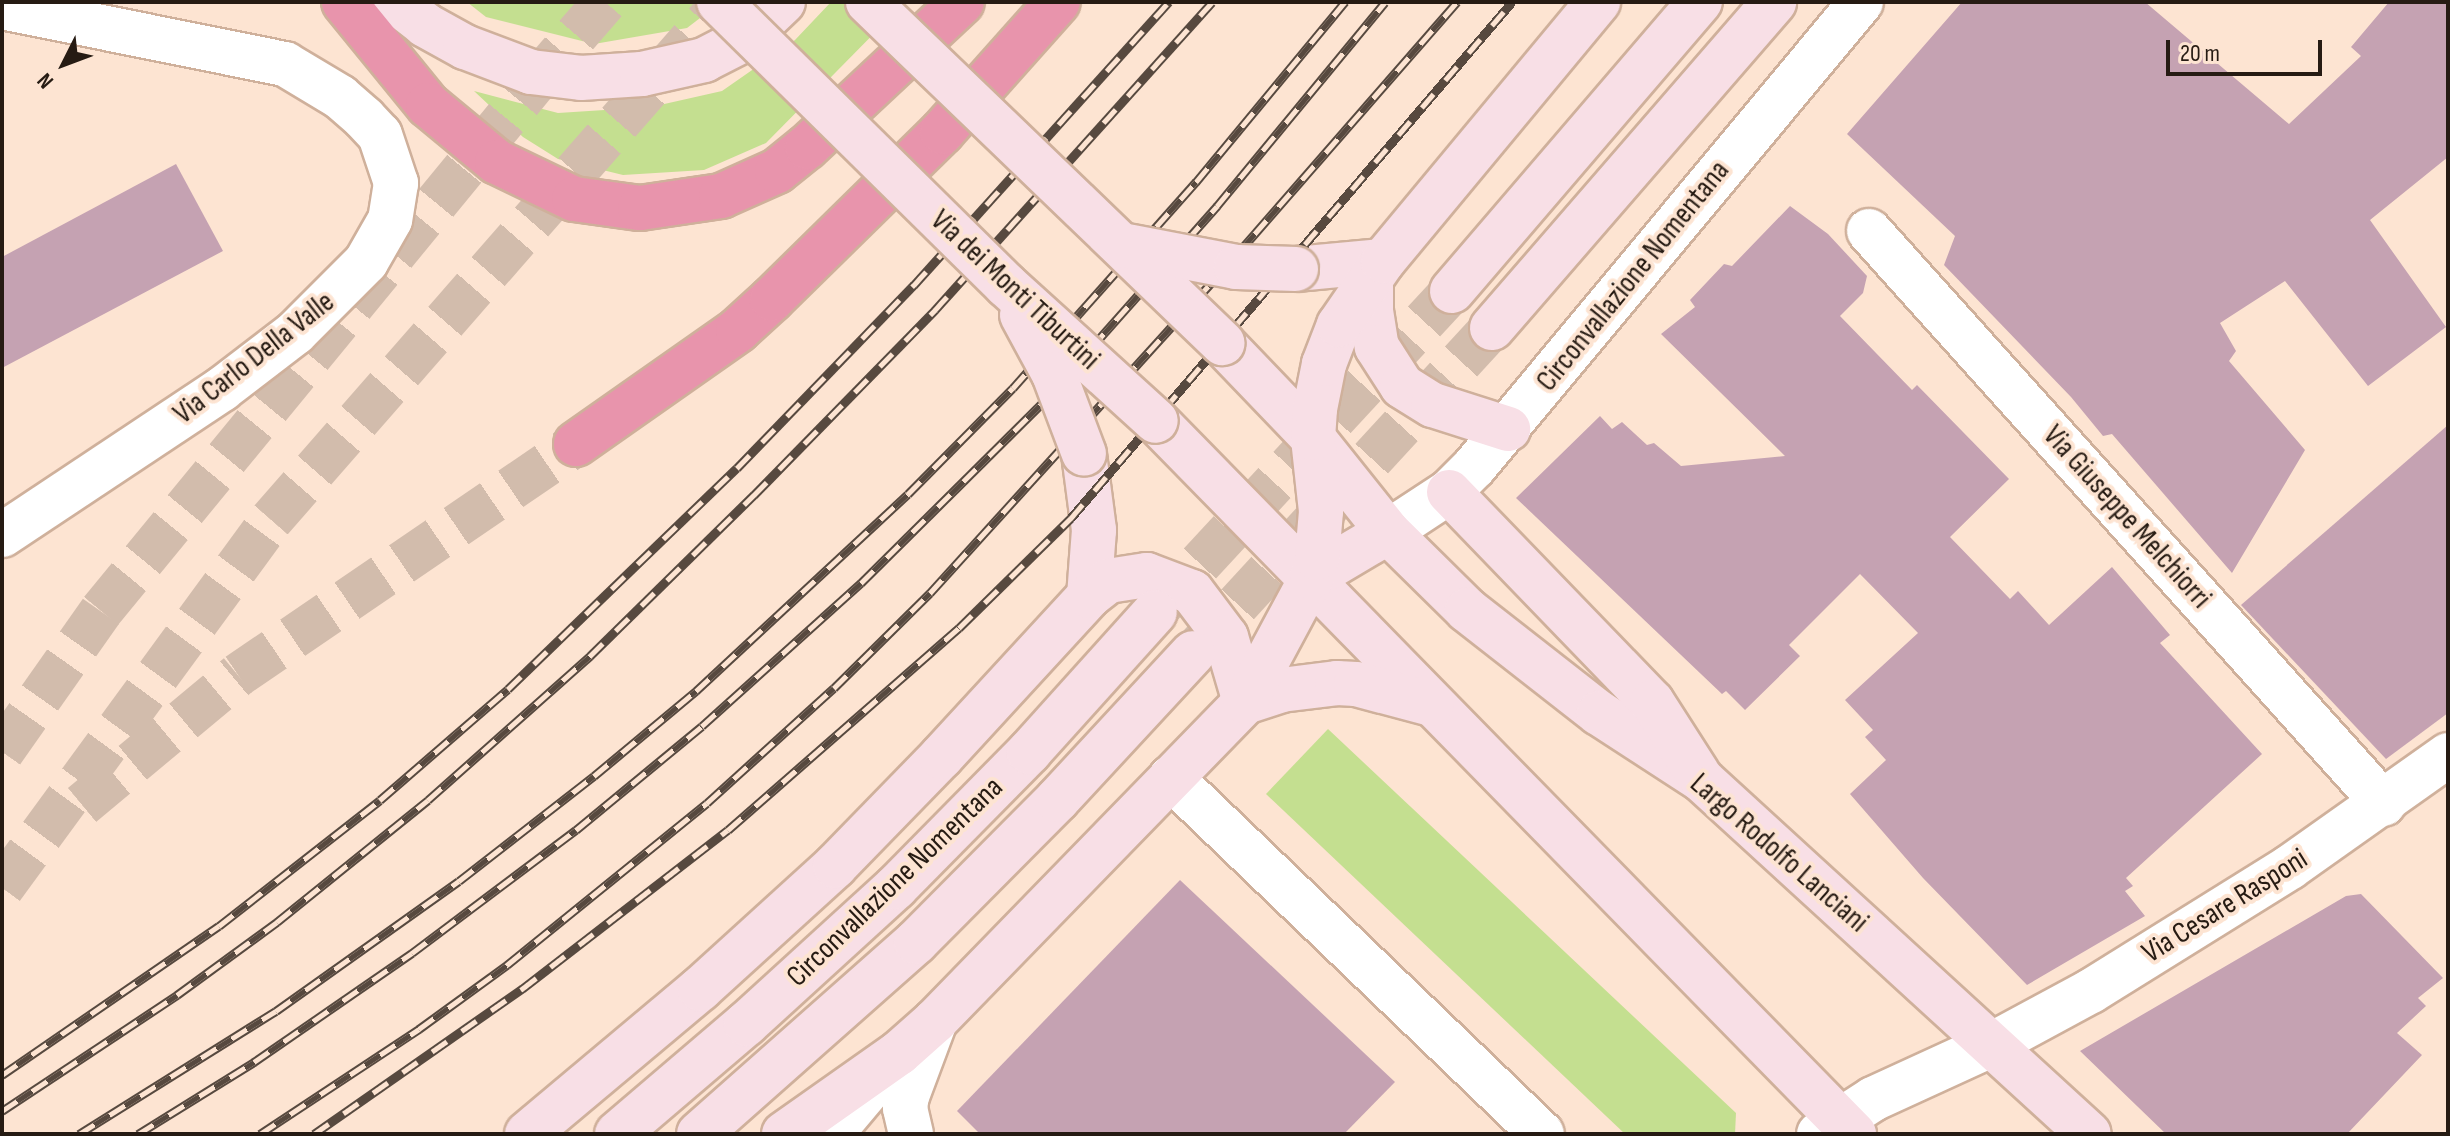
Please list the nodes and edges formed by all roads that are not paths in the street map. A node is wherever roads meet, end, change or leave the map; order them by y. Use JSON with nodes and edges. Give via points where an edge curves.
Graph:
{"nodes":[{"id":1,"x":344,"y":2,"type":"edge"},
{"id":2,"x":396,"y":2,"type":"edge"},
{"id":3,"x":719,"y":2,"type":"edge"},
{"id":4,"x":783,"y":2,"type":"edge"},
{"id":5,"x":868,"y":2,"type":"edge"},
{"id":6,"x":962,"y":2,"type":"edge"},
{"id":7,"x":1058,"y":2,"type":"edge"},
{"id":8,"x":1598,"y":2,"type":"edge"},
{"id":9,"x":1700,"y":2,"type":"edge"},
{"id":10,"x":1774,"y":2,"type":"edge"},
{"id":11,"x":1861,"y":2,"type":"edge"},
{"id":12,"x":2,"y":7,"type":"edge"},
{"id":13,"x":1869,"y":231,"type":"dead end"},
{"id":14,"x":1122,"y":245,"type":"junction"},
{"id":15,"x":1377,"y":271,"type":"junction"},
{"id":16,"x":1006,"y":285,"type":"junction"},
{"id":17,"x":1452,"y":291,"type":"tunnel mouth"},
{"id":18,"x":1492,"y":328,"type":"tunnel mouth"},
{"id":19,"x":1508,"y":429,"type":"junction"},
{"id":20,"x":1313,"y":438,"type":"junction"},
{"id":21,"x":576,"y":444,"type":"tunnel mouth"},
{"id":22,"x":1449,"y":492,"type":"junction"},
{"id":23,"x":1388,"y":532,"type":"junction"},
{"id":24,"x":2,"y":535,"type":"edge"},
{"id":25,"x":1312,"y":577,"type":"junction"},
{"id":26,"x":1089,"y":596,"type":"junction"},
{"id":27,"x":1155,"y":612,"type":"tunnel mouth"},
{"id":28,"x":1193,"y":653,"type":"tunnel mouth"},
{"id":29,"x":1245,"y":702,"type":"junction"},
{"id":30,"x":1431,"y":704,"type":"junction"},
{"id":31,"x":2448,"y":755,"type":"edge"},
{"id":32,"x":1171,"y":778,"type":"junction"},
{"id":33,"x":1702,"y":780,"type":"junction"},
{"id":34,"x":2384,"y":804,"type":"junction"},
{"id":35,"x":935,"y":1021,"type":"junction"},
{"id":36,"x":1993,"y":1044,"type":"junction"},
{"id":37,"x":899,"y":1053,"type":"junction"},
{"id":38,"x":1837,"y":1129,"type":"edge"},
{"id":39,"x":527,"y":1134,"type":"edge"},
{"id":40,"x":617,"y":1134,"type":"edge"},
{"id":41,"x":699,"y":1134,"type":"edge"},
{"id":42,"x":784,"y":1134,"type":"edge"},
{"id":43,"x":831,"y":1134,"type":"edge"},
{"id":44,"x":911,"y":1134,"type":"edge"},
{"id":45,"x":1542,"y":1134,"type":"edge"},
{"id":46,"x":2089,"y":1134,"type":"edge"}],
"edges":[{"from":1,"to":6,"type":"highway","via":[[428,105],[497,162],[574,199],[640,208],[721,196],[777,171]]},
{"from":2,"to":4,"type":"street","via":[[425,25],[477,52],[531,72],[581,78],[642,74],[704,60],[743,40]]},
{"from":3,"to":16,"type":"street","name":"Via dei Monti Tiburtini","bridge":true},
{"from":5,"to":14,"type":"street","bridge":true},
{"from":7,"to":21,"type":"highway","via":[[942,132],[772,299],[725,339]]},
{"from":8,"to":15,"type":"street"},
{"from":9,"to":17,"type":"street"},
{"from":10,"to":18,"type":"street"},
{"from":11,"to":19,"type":"street","name":"Circonvallazione Nomentana"},
{"from":12,"to":24,"type":"street","name":"Via Carlo Della Valle","via":[[285,64],[340,97],[380,135],[396,183],[390,220],[359,271],[295,333],[222,389]]},
{"from":13,"to":34,"type":"street","name":"Via Giuseppe Melchiorri"},
{"from":14,"to":15,"type":"street","bridge":true,"via":[[1236,267]]},
{"from":14,"to":20,"type":"street","bridge":true},
{"from":15,"to":19,"type":"street","via":[[1371,311],[1377,347],[1402,386],[1433,405]]},
{"from":15,"to":20,"type":"street","via":[[1342,319],[1329,349]]},
{"from":16,"to":25,"type":"street","name":"Via dei Monti Tiburtini","bridge":true,"via":[[1156,421]]},
{"from":16,"to":26,"type":"street","bridge":true,"via":[[1054,374],[1084,454],[1094,530]]},
{"from":19,"to":22,"type":"street","name":"Circonvallazione Nomentana"},
{"from":20,"to":23,"type":"street"},
{"from":20,"to":25,"type":"street","via":[[1321,511]]},
{"from":22,"to":23,"type":"street","name":"Circonvallazione Nomentana"},
{"from":22,"to":33,"type":"street","via":[[1652,702]]},
{"from":23,"to":25,"type":"street"},
{"from":23,"to":33,"type":"street","name":"Largo Rodolfo Lanciani","via":[[1467,610],[1527,659]]},
{"from":25,"to":29,"type":"street"},
{"from":25,"to":30,"type":"street"},
{"from":26,"to":29,"type":"street","via":[[1108,581],[1128,576],[1147,575],[1182,586],[1208,608],[1226,637]]},
{"from":26,"to":39,"type":"street","via":[[835,866],[700,989]]},
{"from":27,"to":40,"type":"street","name":"Circonvallazione Nomentana","via":[[1029,752],[888,895]]},
{"from":28,"to":41,"type":"street","name":"Circonvallazione Nomentana","via":[[916,942]]},
{"from":29,"to":30,"type":"street","via":[[1281,690],[1337,683]]},
{"from":29,"to":32,"type":"street"},
{"from":30,"to":38,"type":"street"},
{"from":31,"to":34,"type":"street","name":"Via Cesare Rasponi"},
{"from":32,"to":35,"type":"street"},
{"from":32,"to":45,"type":"street"},
{"from":33,"to":36,"type":"street","name":"Largo Rodolfo Lanciani"},
{"from":34,"to":36,"type":"street","name":"Via Cesare Rasponi","via":[[2091,991]]},
{"from":35,"to":37,"type":"street"},
{"from":35,"to":44,"type":"street","via":[[907,1096]]},
{"from":36,"to":38,"type":"street","via":[[1873,1099]]},
{"from":36,"to":46,"type":"street","name":"Largo Rodolfo Lanciani"},
{"from":37,"to":42,"type":"street"},
{"from":37,"to":43,"type":"street"}]}
